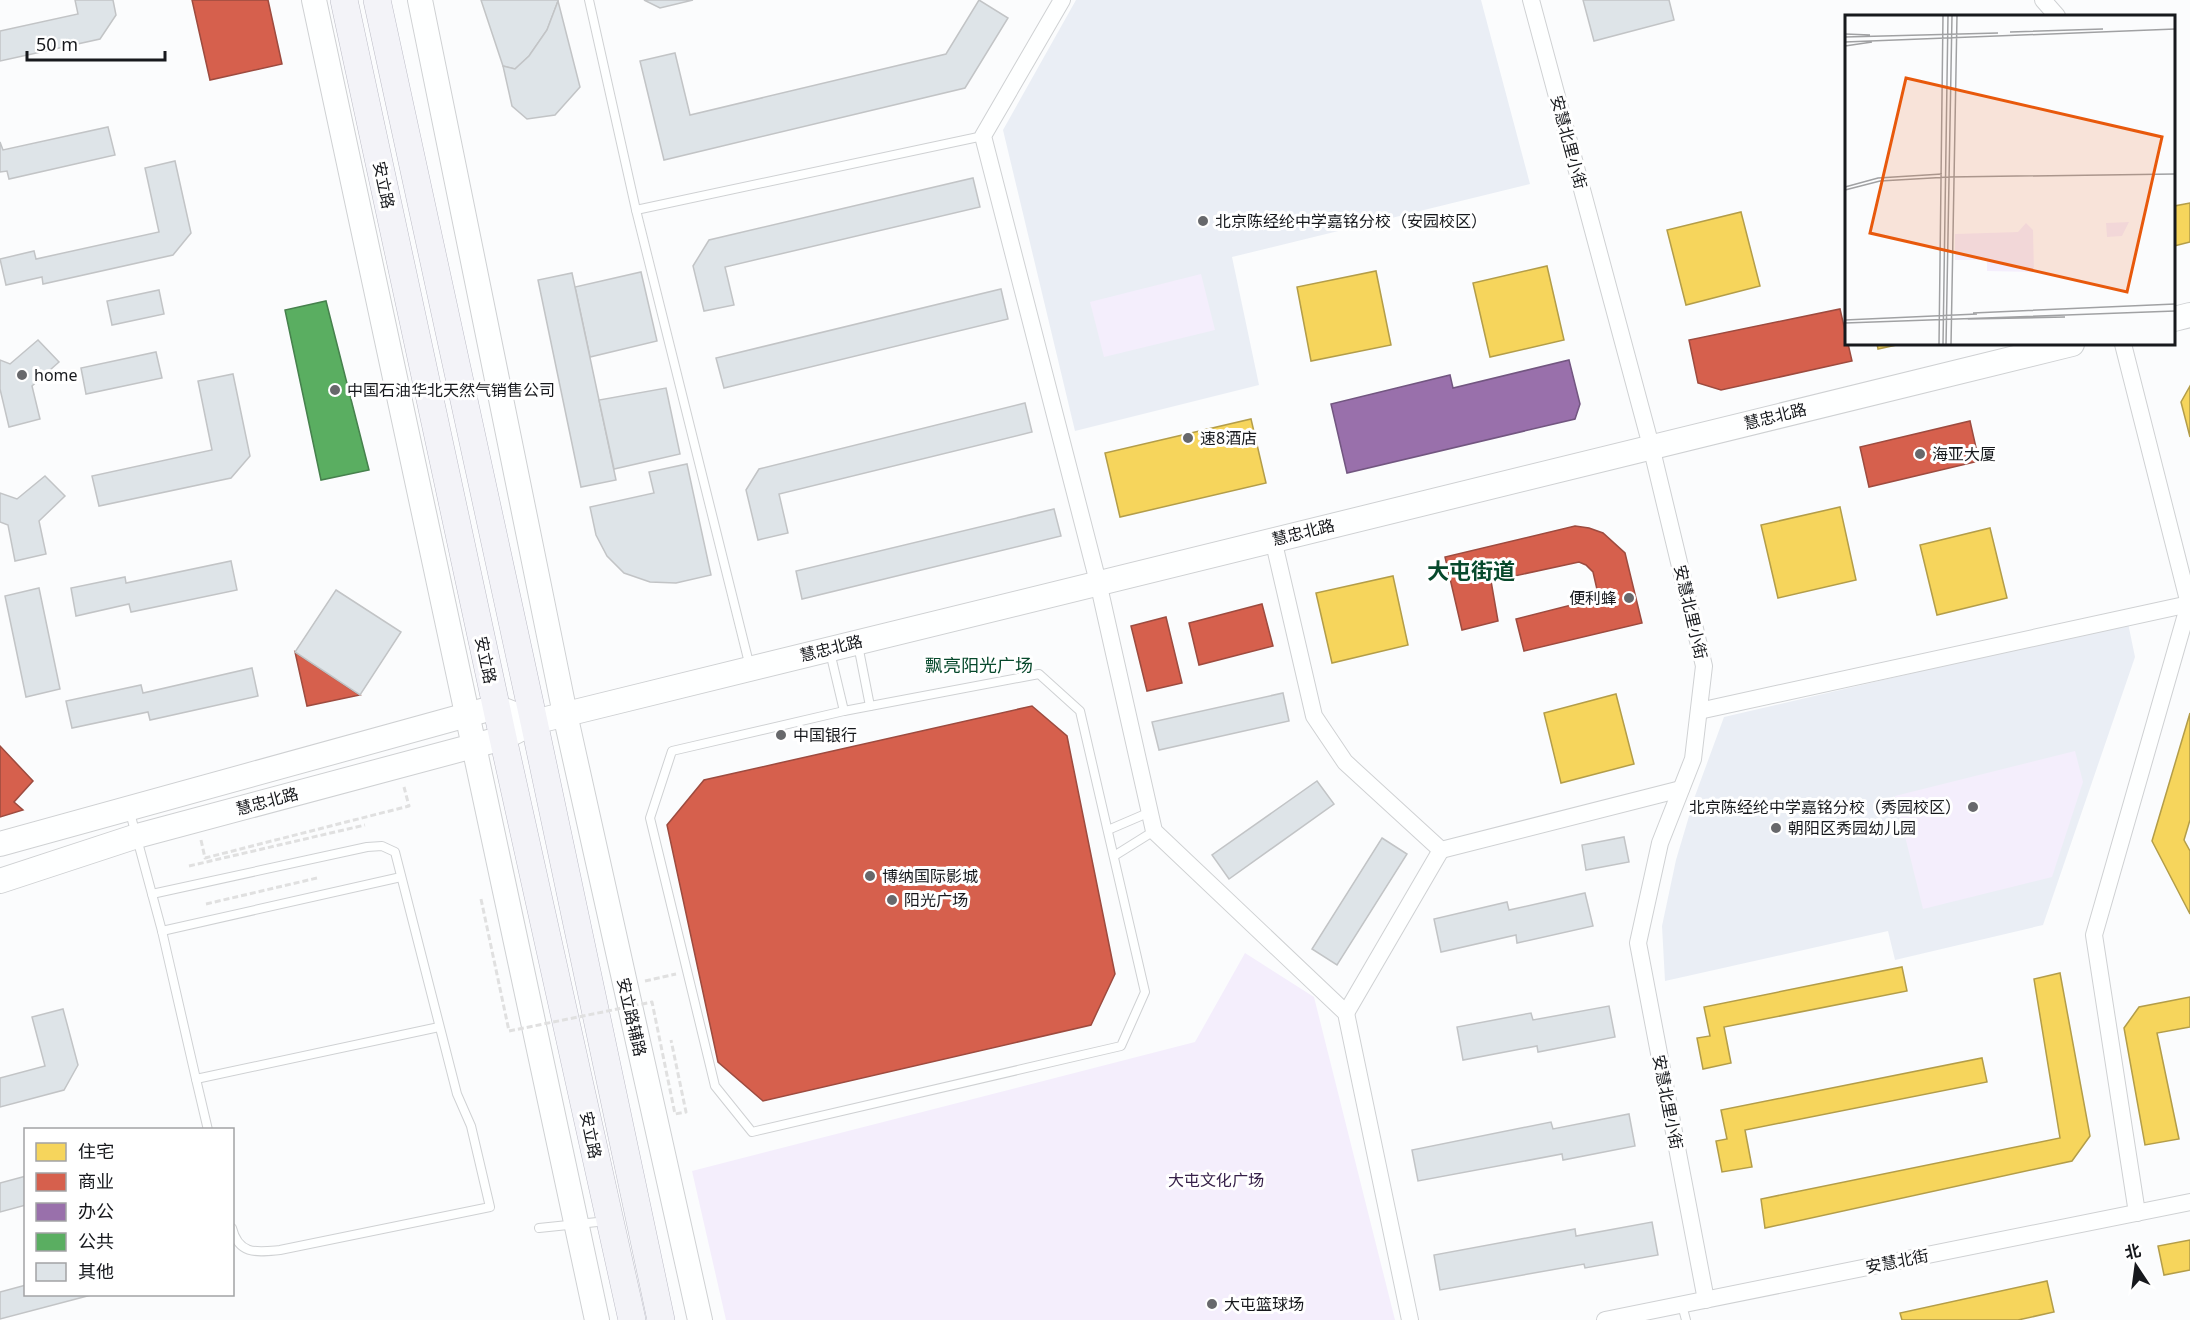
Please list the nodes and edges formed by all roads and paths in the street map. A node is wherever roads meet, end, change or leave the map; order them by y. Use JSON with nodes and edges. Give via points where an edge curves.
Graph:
{"nodes":[{"id":1,"x":314,"y":0,"type":"edge"},
{"id":2,"x":344,"y":0,"type":"edge"},
{"id":3,"x":377,"y":0,"type":"edge"},
{"id":4,"x":420,"y":0,"type":"edge"},
{"id":5,"x":589,"y":0,"type":"edge"},
{"id":6,"x":1062,"y":0,"type":"edge"},
{"id":7,"x":1531,"y":0,"type":"edge"},
{"id":8,"x":2043,"y":0,"type":"edge"},
{"id":9,"x":2056,"y":15,"type":"edge"},
{"id":10,"x":983,"y":136,"type":"junction"},
{"id":11,"x":636,"y":210,"type":"junction"},
{"id":12,"x":2190,"y":315,"type":"edge"},
{"id":13,"x":2175,"y":319,"type":"edge"},
{"id":14,"x":2068,"y":345,"type":"edge"},
{"id":15,"x":2123,"y":345,"type":"edge"},
{"id":16,"x":1651,"y":446,"type":"junction"},
{"id":17,"x":1273,"y":539,"type":"junction"},
{"id":18,"x":1098,"y":582,"type":"junction"},
{"id":19,"x":2189,"y":604,"type":"edge"},
{"id":20,"x":857,"y":642,"type":"junction"},
{"id":21,"x":829,"y":649,"type":"junction"},
{"id":22,"x":750,"y":668,"type":"junction"},
{"id":23,"x":870,"y":706,"type":"junction"},
{"id":24,"x":496,"y":707,"type":"junction"},
{"id":25,"x":844,"y":711,"type":"junction"},
{"id":26,"x":1699,"y":711,"type":"junction"},
{"id":27,"x":565,"y":714,"type":"junction"},
{"id":28,"x":468,"y":715,"type":"junction"},
{"id":29,"x":534,"y":722,"type":"junction"},
{"id":30,"x":503,"y":738,"type":"junction"},
{"id":31,"x":475,"y":746,"type":"junction"},
{"id":32,"x":402,"y":782,"type":"dead end"},
{"id":33,"x":1681,"y":789,"type":"junction"},
{"id":34,"x":129,"y":808,"type":"junction"},
{"id":35,"x":1150,"y":812,"type":"junction"},
{"id":36,"x":365,"y":825,"type":"dead end"},
{"id":37,"x":1108,"y":830,"type":"junction"},
{"id":38,"x":1154,"y":831,"type":"junction"},
{"id":39,"x":137,"y":836,"type":"junction"},
{"id":40,"x":201,"y":839,"type":"dead end"},
{"id":41,"x":0,"y":844,"type":"edge"},
{"id":42,"x":1441,"y":850,"type":"junction"},
{"id":43,"x":1114,"y":856,"type":"junction"},
{"id":44,"x":189,"y":866,"type":"dead end"},
{"id":45,"x":401,"y":877,"type":"junction"},
{"id":46,"x":316,"y":878,"type":"dead end"},
{"id":47,"x":0,"y":880,"type":"edge"},
{"id":48,"x":152,"y":894,"type":"junction"},
{"id":49,"x":481,"y":899,"type":"dead end"},
{"id":50,"x":206,"y":904,"type":"dead end"},
{"id":51,"x":162,"y":931,"type":"junction"},
{"id":52,"x":687,"y":971,"type":"junction"},
{"id":53,"x":625,"y":985,"type":"junction"},
{"id":54,"x":1346,"y":1013,"type":"junction"},
{"id":55,"x":439,"y":1027,"type":"junction"},
{"id":56,"x":671,"y":1040,"type":"dead end"},
{"id":57,"x":196,"y":1079,"type":"junction"},
{"id":58,"x":208,"y":1128,"type":"edge"},
{"id":59,"x":2190,"y":1202,"type":"edge"},
{"id":60,"x":2137,"y":1213,"type":"junction"},
{"id":61,"x":609,"y":1221,"type":"junction"},
{"id":62,"x":577,"y":1224,"type":"junction"},
{"id":63,"x":539,"y":1228,"type":"dead end"},
{"id":64,"x":234,"y":1231,"type":"edge"},
{"id":65,"x":1706,"y":1300,"type":"junction"},
{"id":66,"x":1684,"y":1312,"type":"edge"},
{"id":67,"x":597,"y":1320,"type":"edge"},
{"id":68,"x":632,"y":1320,"type":"edge"},
{"id":69,"x":661,"y":1320,"type":"edge"},
{"id":70,"x":700,"y":1320,"type":"edge"},
{"id":71,"x":1410,"y":1320,"type":"edge"},
{"id":72,"x":1605,"y":1320,"type":"edge"}],
"edges":[{"from":1,"to":28,"type":"street","name":"安立路"},
{"from":2,"to":24,"type":"main road","name":"安立路"},
{"from":3,"to":29,"type":"main road","name":"安立路"},
{"from":4,"to":27,"type":"street"},
{"from":5,"to":11,"type":"lane"},
{"from":6,"to":10,"type":"street"},
{"from":7,"to":16,"type":"street","name":"安慧北里小街"},
{"from":8,"to":9,"type":"street"},
{"from":10,"to":11,"type":"lane"},
{"from":10,"to":18,"type":"street"},
{"from":11,"to":22,"type":"lane"},
{"from":12,"to":13,"type":"street"},
{"from":14,"to":16,"type":"street","name":"慧忠北路"},
{"from":15,"to":19,"type":"street"},
{"from":16,"to":17,"type":"street","name":"慧忠北路"},
{"from":16,"to":26,"type":"street","name":"安慧北里小街","via":[[1704,666]]},
{"from":17,"to":18,"type":"street","name":"慧忠北路"},
{"from":17,"to":42,"type":"street","via":[[1314,716],[1344,762]]},
{"from":18,"to":20,"type":"street","name":"慧忠北路"},
{"from":18,"to":35,"type":"street"},
{"from":19,"to":26,"type":"street"},
{"from":19,"to":60,"type":"street","via":[[2094,935]]},
{"from":20,"to":21,"type":"street","name":"慧忠北路"},
{"from":20,"to":23,"type":"lane"},
{"from":21,"to":22,"type":"street","name":"慧忠北路"},
{"from":21,"to":25,"type":"lane"},
{"from":22,"to":27,"type":"street","name":"慧忠北路"},
{"from":23,"to":25,"type":"lane"},
{"from":23,"to":37,"type":"lane","via":[[1039,674],[1080,711]]},
{"from":24,"to":28,"type":"street","name":"慧忠北路"},
{"from":24,"to":29,"type":"street"},
{"from":24,"to":30,"type":"main road","name":"安立路"},
{"from":25,"to":52,"type":"lane","via":[[672,751],[650,818]]},
{"from":26,"to":33,"type":"street","name":"安慧北里小街","via":[[1693,759]]},
{"from":27,"to":29,"type":"street","name":"慧忠北路"},
{"from":27,"to":53,"type":"street","name":"安立路辅路"},
{"from":28,"to":31,"type":"street","name":"安立路"},
{"from":28,"to":34,"type":"street","name":"慧忠北路"},
{"from":29,"to":30,"type":"street","name":"慧忠北路"},
{"from":29,"to":69,"type":"main road","name":"安立路"},
{"from":30,"to":31,"type":"street","name":"慧忠北路"},
{"from":30,"to":61,"type":"main road","name":"安立路"},
{"from":31,"to":39,"type":"street","name":"慧忠北路"},
{"from":31,"to":62,"type":"street"},
{"from":32,"to":40,"type":"path","via":[[409,806],[206,858]]},
{"from":33,"to":42,"type":"street"},
{"from":33,"to":65,"type":"street","name":"安慧北里小街","via":[[1660,843],[1638,943]]},
{"from":34,"to":39,"type":"lane"},
{"from":34,"to":41,"type":"street","name":"慧忠北路"},
{"from":35,"to":37,"type":"lane"},
{"from":35,"to":38,"type":"street"},
{"from":36,"to":44,"type":"path"},
{"from":37,"to":43,"type":"lane"},
{"from":38,"to":43,"type":"lane"},
{"from":38,"to":54,"type":"street"},
{"from":39,"to":47,"type":"street","name":"慧忠北路"},
{"from":39,"to":48,"type":"lane"},
{"from":42,"to":54,"type":"street"},
{"from":43,"to":52,"type":"lane","via":[[1145,992],[1121,1046],[752,1132],[715,1086]]},
{"from":45,"to":48,"type":"lane","via":[[395,852],[382,846],[367,847]]},
{"from":45,"to":51,"type":"lane"},
{"from":45,"to":55,"type":"lane"},
{"from":46,"to":50,"type":"path"},
{"from":48,"to":51,"type":"lane"},
{"from":49,"to":56,"type":"path","bridge":true,"via":[[509,1031],[652,1002],[675,1114],[686,1112]]},
{"from":51,"to":57,"type":"lane"},
{"from":52,"to":53,"type":"path"},
{"from":53,"to":70,"type":"street","name":"安立路辅路"},
{"from":54,"to":71,"type":"street"},
{"from":55,"to":57,"type":"lane"},
{"from":55,"to":64,"type":"lane","via":[[457,1094],[471,1126],[490,1207],[254,1253],[243,1246]]},
{"from":57,"to":58,"type":"lane"},
{"from":59,"to":60,"type":"street","name":"安慧北街"},
{"from":60,"to":65,"type":"street","name":"安慧北街"},
{"from":61,"to":62,"type":"lane"},
{"from":61,"to":68,"type":"main road","name":"安立路"},
{"from":62,"to":63,"type":"lane"},
{"from":62,"to":67,"type":"street"},
{"from":65,"to":66,"type":"street","name":"安慧北街"},
{"from":66,"to":72,"type":"street","name":"安慧北街"}]}
